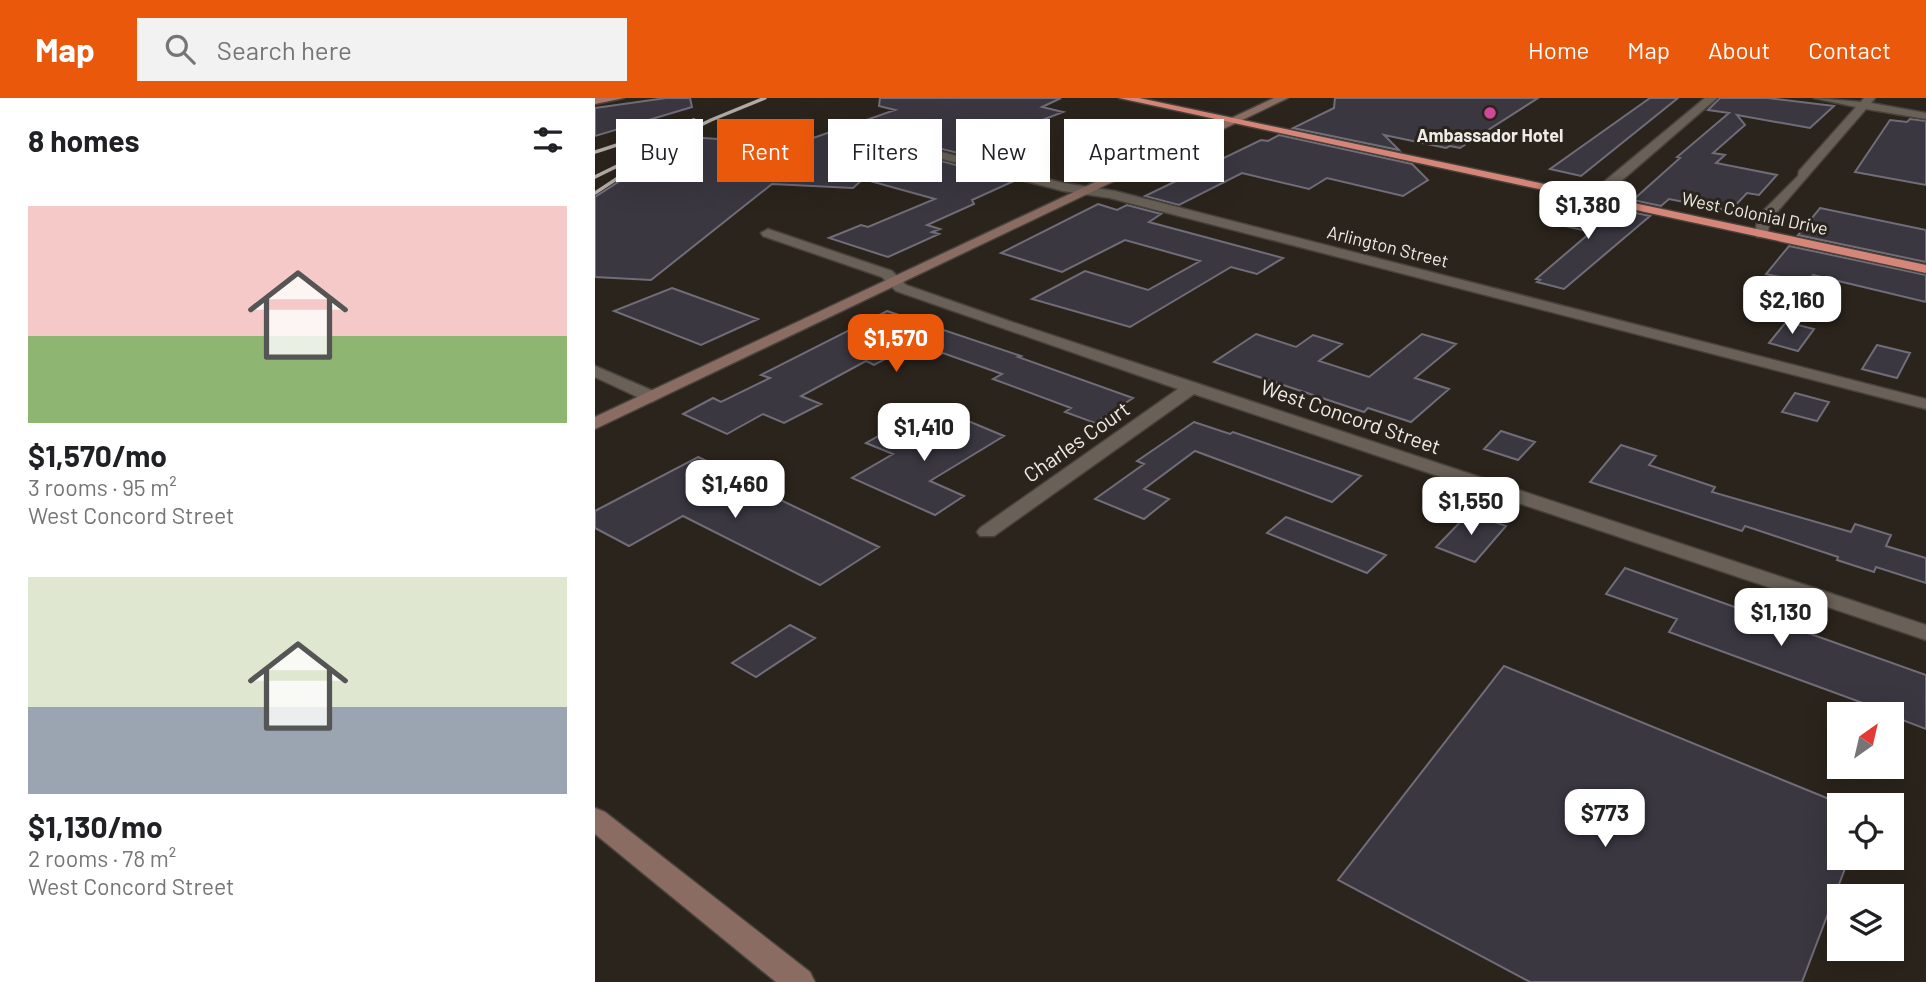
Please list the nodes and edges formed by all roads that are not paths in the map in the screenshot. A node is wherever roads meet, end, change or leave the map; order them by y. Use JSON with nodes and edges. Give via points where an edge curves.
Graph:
{"nodes":[{"id":1,"x":619,"y":98,"type":"edge"},
{"id":2,"x":1124,"y":98,"type":"edge"},
{"id":3,"x":1283,"y":98,"type":"edge"},
{"id":4,"x":1712,"y":98,"type":"edge"},
{"id":5,"x":1819,"y":98,"type":"edge"},
{"id":6,"x":595,"y":101,"type":"edge"},
{"id":7,"x":1867,"y":102,"type":"edge"},
{"id":8,"x":1926,"y":116,"type":"edge"},
{"id":9,"x":1234,"y":121,"type":"junction"},
{"id":10,"x":942,"y":156,"type":"edge"},
{"id":11,"x":1087,"y":190,"type":"junction"},
{"id":12,"x":1593,"y":198,"type":"junction"},
{"id":13,"x":768,"y":233,"type":"dead end"},
{"id":14,"x":1762,"y":234,"type":"junction"},
{"id":15,"x":1926,"y":269,"type":"edge"},
{"id":16,"x":895,"y":282,"type":"junction"},
{"id":17,"x":595,"y":371,"type":"edge"},
{"id":18,"x":1192,"y":387,"type":"junction"},
{"id":19,"x":652,"y":397,"type":"junction"},
{"id":20,"x":1926,"y":404,"type":"edge"},
{"id":21,"x":595,"y":424,"type":"edge"},
{"id":22,"x":987,"y":532,"type":"dead end"},
{"id":23,"x":1926,"y":633,"type":"edge"},
{"id":24,"x":595,"y":819,"type":"edge"},
{"id":25,"x":799,"y":982,"type":"edge"}],
"edges":[{"from":1,"to":6,"type":"main road"},
{"from":2,"to":9,"type":"highway","name":"West Colonial Drive"},
{"from":3,"to":9,"type":"street"},
{"from":4,"to":12,"type":"street"},
{"from":5,"to":7,"type":"street"},
{"from":7,"to":8,"type":"street"},
{"from":7,"to":14,"type":"street","via":[[1763,219]]},
{"from":9,"to":11,"type":"street"},
{"from":9,"to":12,"type":"highway","name":"West Colonial Drive"},
{"from":10,"to":11,"type":"street","name":"Arlington Street"},
{"from":11,"to":16,"type":"street"},
{"from":11,"to":20,"type":"street","name":"Arlington Street"},
{"from":12,"to":14,"type":"highway","name":"West Colonial Drive"},
{"from":13,"to":16,"type":"street","name":"West Concord Street","via":[[887,274]]},
{"from":14,"to":15,"type":"highway","name":"West Colonial Drive"},
{"from":16,"to":18,"type":"street","name":"West Concord Street","via":[[911,292]]},
{"from":16,"to":19,"type":"street"},
{"from":17,"to":19,"type":"street"},
{"from":18,"to":22,"type":"street","name":"Charles Court"},
{"from":18,"to":23,"type":"street","name":"West Concord Street"},
{"from":19,"to":21,"type":"street"},
{"from":24,"to":25,"type":"street"}]}
